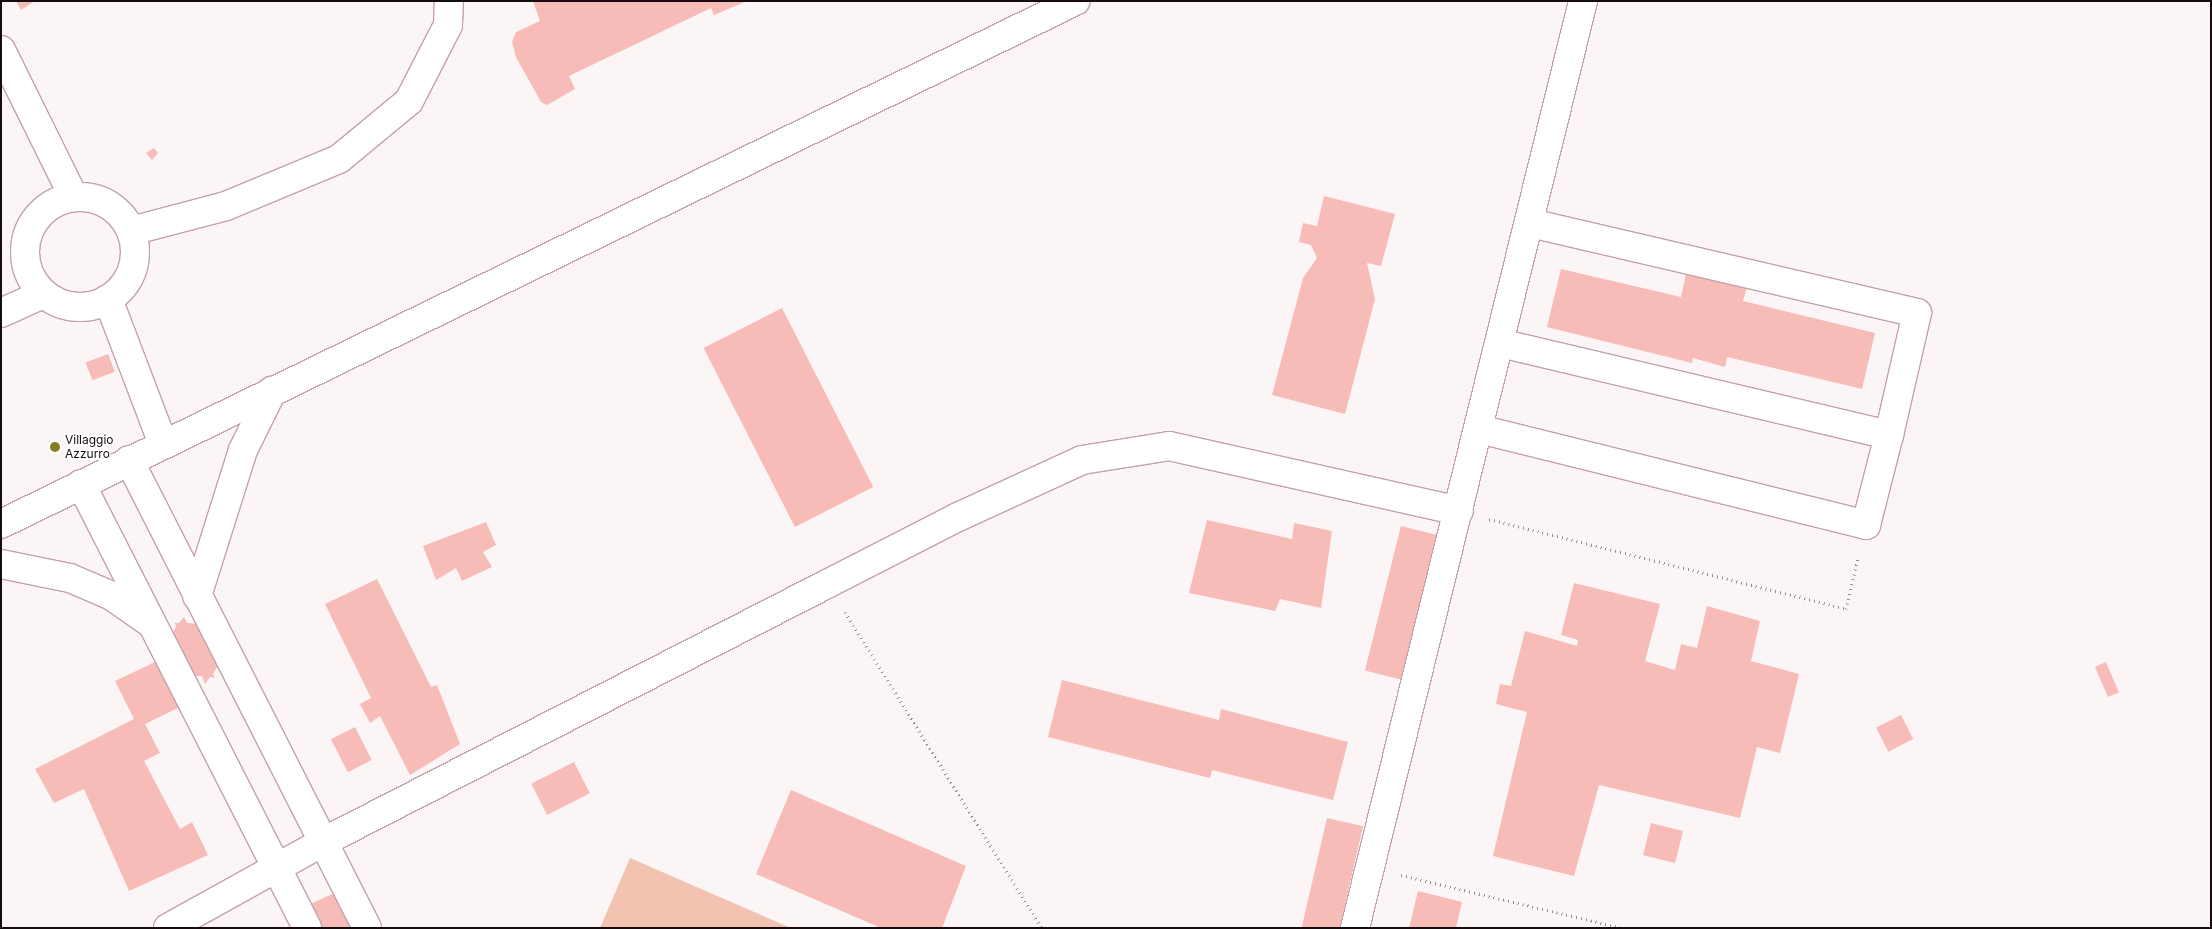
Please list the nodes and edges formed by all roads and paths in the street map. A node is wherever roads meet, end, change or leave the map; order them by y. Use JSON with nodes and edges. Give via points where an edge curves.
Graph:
{"nodes":[{"id":1,"x":449,"y":1,"type":"edge"},
{"id":2,"x":1075,"y":1,"type":"edge"},
{"id":3,"x":1583,"y":1,"type":"edge"},
{"id":4,"x":1,"y":50,"type":"edge"},
{"id":5,"x":73,"y":196,"type":"junction"},
{"id":6,"x":1529,"y":223,"type":"junction"},
{"id":7,"x":132,"y":231,"type":"junction"},
{"id":8,"x":43,"y":294,"type":"junction"},
{"id":9,"x":108,"y":299,"type":"junction"},
{"id":10,"x":1,"y":313,"type":"edge"},
{"id":11,"x":1500,"y":343,"type":"junction"},
{"id":12,"x":272,"y":391,"type":"junction"},
{"id":13,"x":1479,"y":429,"type":"junction"},
{"id":14,"x":1889,"y":435,"type":"junction"},
{"id":15,"x":163,"y":444,"type":"junction"},
{"id":16,"x":129,"y":460,"type":"junction"},
{"id":17,"x":81,"y":484,"type":"junction"},
{"id":18,"x":1459,"y":511,"type":"junction"},
{"id":19,"x":1,"y":524,"type":"edge"},
{"id":20,"x":1866,"y":525,"type":"junction"},
{"id":21,"x":1,"y":564,"type":"edge"},
{"id":22,"x":1,"y":577,"type":"edge"},
{"id":23,"x":827,"y":584,"type":"junction"},
{"id":24,"x":197,"y":596,"type":"junction"},
{"id":25,"x":150,"y":622,"type":"junction"},
{"id":26,"x":324,"y":841,"type":"junction"},
{"id":27,"x":1371,"y":867,"type":"junction"},
{"id":28,"x":277,"y":868,"type":"junction"},
{"id":29,"x":168,"y":928,"type":"edge"},
{"id":30,"x":307,"y":928,"type":"edge"},
{"id":31,"x":367,"y":928,"type":"edge"},
{"id":32,"x":1042,"y":928,"type":"edge"},
{"id":33,"x":1355,"y":928,"type":"edge"},
{"id":34,"x":1621,"y":928,"type":"edge"}],
"edges":[{"from":1,"to":7,"type":"street","via":[[448,25],[409,101],[339,159],[226,206]]},
{"from":2,"to":12,"type":"street"},
{"from":3,"to":6,"type":"street"},
{"from":4,"to":5,"type":"street"},
{"from":5,"to":7,"type":"street","via":[[91,197],[108,204],[122,215]]},
{"from":5,"to":8,"type":"street","via":[[55,202],[41,212],[30,227],[24,244],[32,280]]},
{"from":6,"to":11,"type":"street"},
{"from":6,"to":14,"type":"street","via":[[1917,312]]},
{"from":7,"to":9,"type":"street","via":[[133,267],[125,284]]},
{"from":8,"to":9,"type":"street","via":[[59,303],[77,307],[95,305]]},
{"from":8,"to":10,"type":"street"},
{"from":9,"to":15,"type":"street"},
{"from":11,"to":13,"type":"street"},
{"from":11,"to":14,"type":"street"},
{"from":12,"to":15,"type":"street"},
{"from":12,"to":24,"type":"street","via":[[243,450]]},
{"from":13,"to":18,"type":"street"},
{"from":13,"to":20,"type":"street"},
{"from":14,"to":20,"type":"street"},
{"from":15,"to":16,"type":"street"},
{"from":16,"to":17,"type":"street"},
{"from":16,"to":24,"type":"street"},
{"from":17,"to":19,"type":"street"},
{"from":17,"to":25,"type":"street"},
{"from":18,"to":20,"type":"path","via":[[1846,609]]},
{"from":18,"to":23,"type":"street","via":[[1169,446],[1082,460],[958,517]]},
{"from":18,"to":27,"type":"street"},
{"from":21,"to":25,"type":"street","via":[[70,578],[112,596]]},
{"from":22,"to":25,"type":"street","via":[[67,594]]},
{"from":23,"to":26,"type":"street"},
{"from":23,"to":32,"type":"path"},
{"from":24,"to":26,"type":"street"},
{"from":25,"to":28,"type":"street"},
{"from":26,"to":28,"type":"street"},
{"from":26,"to":31,"type":"street"},
{"from":27,"to":33,"type":"street"},
{"from":27,"to":34,"type":"path"},
{"from":28,"to":29,"type":"street"},
{"from":28,"to":30,"type":"street"}]}
